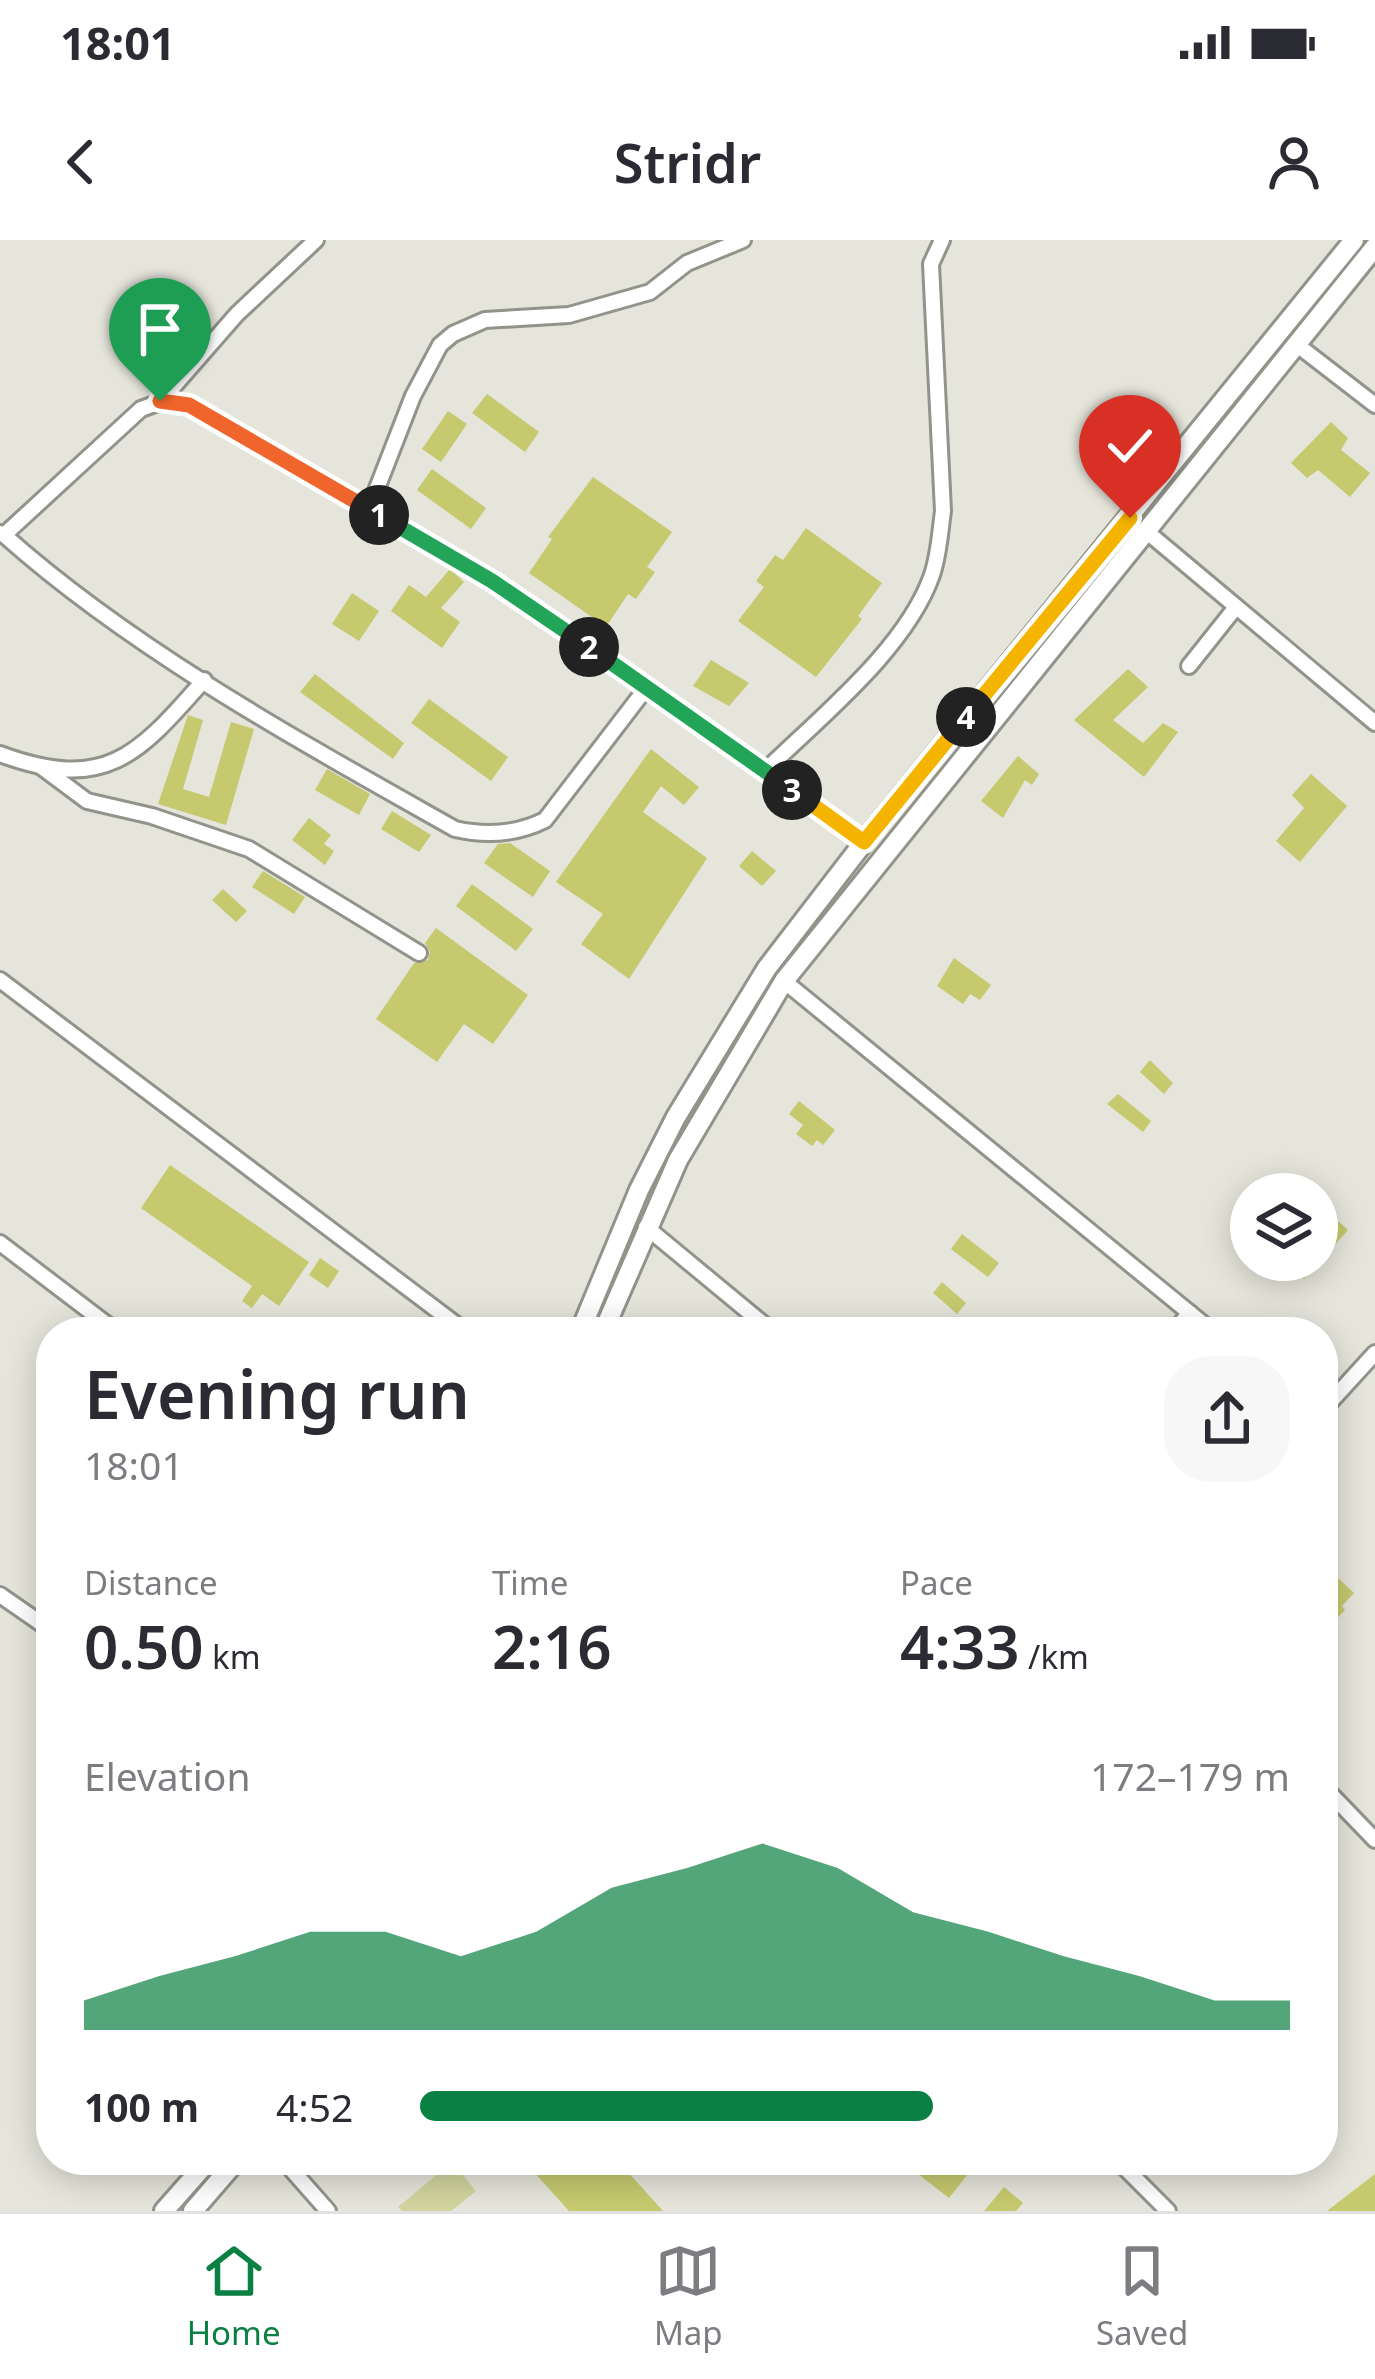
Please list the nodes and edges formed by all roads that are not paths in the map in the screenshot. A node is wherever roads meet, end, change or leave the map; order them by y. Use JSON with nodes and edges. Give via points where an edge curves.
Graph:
{"nodes":[{"id":1,"x":316,"y":240,"type":"edge"},
{"id":2,"x":743,"y":240,"type":"edge"},
{"id":3,"x":942,"y":240,"type":"edge"},
{"id":4,"x":1354,"y":240,"type":"edge"},
{"id":5,"x":1375,"y":247,"type":"edge"},
{"id":6,"x":1296,"y":344,"type":"junction"},
{"id":7,"x":160,"y":401,"type":"junction"},
{"id":8,"x":1375,"y":405,"type":"edge"},
{"id":9,"x":369,"y":509,"type":"junction"},
{"id":10,"x":1146,"y":531,"type":"junction"},
{"id":11,"x":2,"y":534,"type":"edge"},
{"id":12,"x":1236,"y":607,"type":"junction"},
{"id":13,"x":1189,"y":666,"type":"dead end"},
{"id":14,"x":204,"y":680,"type":"junction"},
{"id":15,"x":647,"y":687,"type":"junction"},
{"id":16,"x":1375,"y":723,"type":"edge"},
{"id":17,"x":0,"y":754,"type":"edge"},
{"id":18,"x":40,"y":766,"type":"junction"},
{"id":19,"x":765,"y":771,"type":"junction"},
{"id":20,"x":864,"y":842,"type":"junction"},
{"id":21,"x":419,"y":953,"type":"dead end"},
{"id":22,"x":0,"y":980,"type":"edge"},
{"id":23,"x":784,"y":981,"type":"junction"},
{"id":24,"x":646,"y":1227,"type":"junction"},
{"id":25,"x":0,"y":1243,"type":"edge"},
{"id":26,"x":1190,"y":1313,"type":"junction"},
{"id":27,"x":97,"y":1317,"type":"edge"},
{"id":28,"x":446,"y":1317,"type":"edge"},
{"id":29,"x":586,"y":1317,"type":"edge"},
{"id":30,"x":609,"y":1317,"type":"edge"},
{"id":31,"x":755,"y":1317,"type":"edge"},
{"id":32,"x":1186,"y":1317,"type":"edge"},
{"id":33,"x":1195,"y":1317,"type":"edge"},
{"id":34,"x":1375,"y":1353,"type":"edge"},
{"id":35,"x":1338,"y":1394,"type":"edge"},
{"id":36,"x":0,"y":1595,"type":"edge"},
{"id":37,"x":36,"y":1620,"type":"edge"},
{"id":38,"x":1338,"y":1802,"type":"edge"},
{"id":39,"x":1375,"y":1840,"type":"edge"},
{"id":40,"x":196,"y":2175,"type":"edge"},
{"id":41,"x":224,"y":2175,"type":"edge"},
{"id":42,"x":296,"y":2175,"type":"edge"},
{"id":43,"x":1132,"y":2175,"type":"edge"},
{"id":44,"x":164,"y":2211,"type":"edge"},
{"id":45,"x":193,"y":2211,"type":"edge"},
{"id":46,"x":328,"y":2211,"type":"edge"},
{"id":47,"x":1168,"y":2211,"type":"edge"}],
"edges":[{"from":1,"to":7,"type":"street"},
{"from":2,"to":9,"type":"street","via":[[688,263],[650,292],[568,315],[485,320],[452,334],[412,396]]},
{"from":3,"to":19,"type":"street","via":[[931,264],[943,511],[930,580],[888,646]]},
{"from":4,"to":20,"type":"main road"},
{"from":5,"to":6,"type":"main road"},
{"from":6,"to":8,"type":"street"},
{"from":6,"to":10,"type":"main road"},
{"from":7,"to":9,"type":"street","via":[[189,405]]},
{"from":7,"to":11,"type":"street","via":[[128,420]]},
{"from":9,"to":15,"type":"street"},
{"from":10,"to":12,"type":"street"},
{"from":10,"to":23,"type":"main road"},
{"from":11,"to":14,"type":"street","via":[[59,583]]},
{"from":12,"to":13,"type":"street"},
{"from":12,"to":16,"type":"street"},
{"from":14,"to":15,"type":"street","via":[[378,786],[477,834],[545,820]]},
{"from":14,"to":18,"type":"street","via":[[130,755],[84,770]]},
{"from":15,"to":19,"type":"street"},
{"from":17,"to":18,"type":"street"},
{"from":18,"to":21,"type":"street","via":[[87,801],[249,849]]},
{"from":19,"to":20,"type":"street"},
{"from":20,"to":29,"type":"main road","via":[[714,1050],[639,1190]]},
{"from":22,"to":28,"type":"street"},
{"from":23,"to":24,"type":"main road","via":[[705,1109]]},
{"from":23,"to":26,"type":"street"},
{"from":24,"to":30,"type":"main road"},
{"from":24,"to":31,"type":"street"},
{"from":25,"to":27,"type":"street"},
{"from":26,"to":32,"type":"street"},
{"from":26,"to":33,"type":"street"},
{"from":34,"to":35,"type":"street"},
{"from":36,"to":37,"type":"street"},
{"from":38,"to":39,"type":"street"},
{"from":40,"to":44,"type":"main road"},
{"from":41,"to":45,"type":"main road"},
{"from":42,"to":46,"type":"street"},
{"from":43,"to":47,"type":"street"}]}
